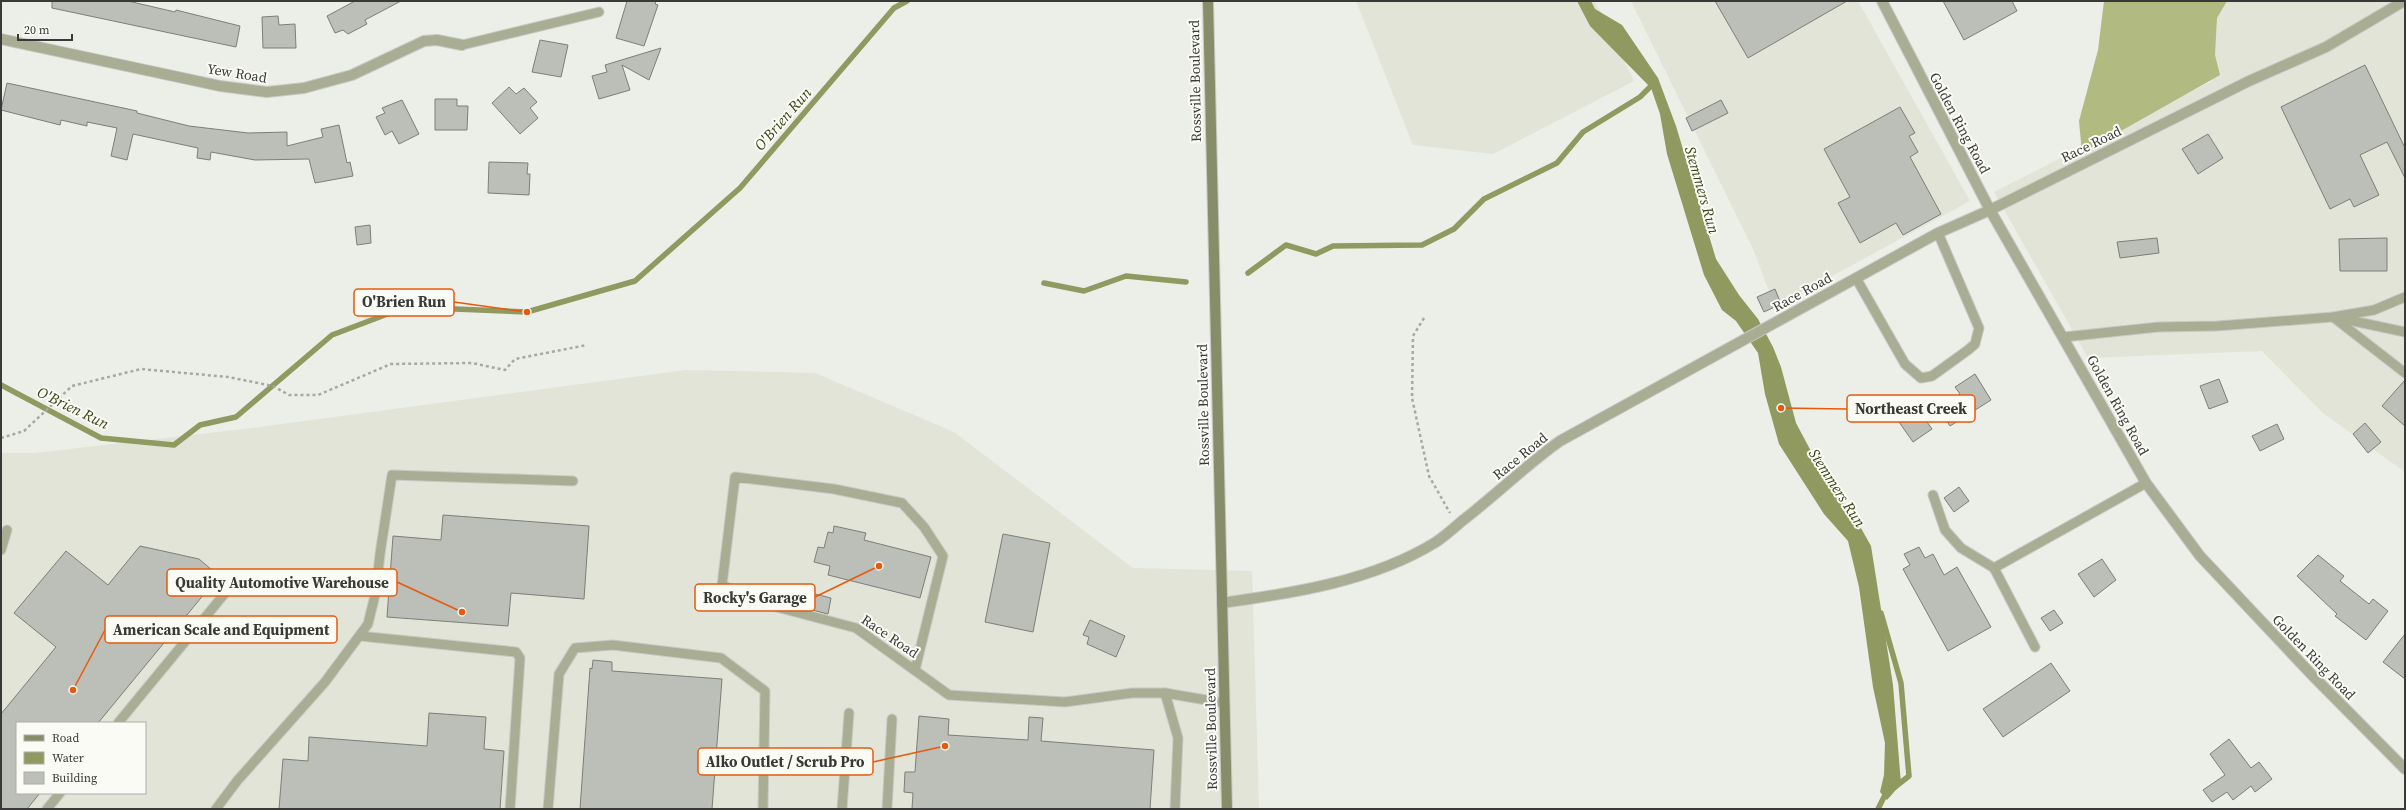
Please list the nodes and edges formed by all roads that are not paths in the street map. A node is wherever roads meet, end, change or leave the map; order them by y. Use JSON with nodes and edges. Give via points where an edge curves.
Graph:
{"nodes":[{"id":1,"x":1208,"y":1,"type":"edge"},
{"id":2,"x":1882,"y":1,"type":"edge"},
{"id":3,"x":2404,"y":1,"type":"edge"},
{"id":4,"x":599,"y":12,"type":"dead end"},
{"id":5,"x":1,"y":39,"type":"edge"},
{"id":6,"x":462,"y":45,"type":"joint"},
{"id":7,"x":1990,"y":210,"type":"junction"},
{"id":8,"x":1938,"y":233,"type":"junction"},
{"id":9,"x":1856,"y":278,"type":"junction"},
{"id":10,"x":2405,"y":296,"type":"edge"},
{"id":11,"x":2333,"y":317,"type":"junction"},
{"id":12,"x":2405,"y":332,"type":"edge"},
{"id":13,"x":2064,"y":337,"type":"junction"},
{"id":14,"x":2405,"y":373,"type":"edge"},
{"id":15,"x":573,"y":481,"type":"dead end"},
{"id":16,"x":2146,"y":482,"type":"junction"},
{"id":17,"x":1933,"y":495,"type":"dead end"},
{"id":18,"x":7,"y":530,"type":"dead end"},
{"id":19,"x":1,"y":550,"type":"edge"},
{"id":20,"x":1994,"y":568,"type":"junction"},
{"id":21,"x":226,"y":592,"type":"dead end"},
{"id":22,"x":1222,"y":603,"type":"junction"},
{"id":23,"x":360,"y":636,"type":"junction"},
{"id":24,"x":2035,"y":647,"type":"dead end"},
{"id":25,"x":915,"y":670,"type":"junction"},
{"id":26,"x":1165,"y":693,"type":"junction"},
{"id":27,"x":1224,"y":703,"type":"junction"},
{"id":28,"x":849,"y":713,"type":"dead end"},
{"id":29,"x":892,"y":719,"type":"dead end"},
{"id":30,"x":119,"y":722,"type":"edge"},
{"id":31,"x":2405,"y":769,"type":"edge"},
{"id":32,"x":59,"y":794,"type":"edge"},
{"id":33,"x":47,"y":809,"type":"edge"},
{"id":34,"x":216,"y":809,"type":"edge"},
{"id":35,"x":510,"y":809,"type":"edge"},
{"id":36,"x":548,"y":809,"type":"edge"},
{"id":37,"x":763,"y":809,"type":"edge"},
{"id":38,"x":842,"y":809,"type":"edge"},
{"id":39,"x":887,"y":809,"type":"edge"},
{"id":40,"x":1175,"y":809,"type":"edge"},
{"id":41,"x":1227,"y":809,"type":"edge"}],
"edges":[{"from":1,"to":22,"type":"main road","name":"Rossville Boulevard"},
{"from":2,"to":7,"type":"street","name":"Golden Ring Road"},
{"from":3,"to":7,"type":"street","name":"Race Road","via":[[2326,48],[2249,81]]},
{"from":4,"to":6,"type":"lane"},
{"from":5,"to":6,"type":"street","name":"Yew Road","via":[[220,86],[267,92],[304,88],[352,75],[424,40],[443,40]]},
{"from":7,"to":8,"type":"street","name":"Race Road"},
{"from":7,"to":13,"type":"street","name":"Golden Ring Road"},
{"from":8,"to":9,"type":"street","name":"Race Road"},
{"from":8,"to":9,"type":"lane","via":[[1979,328],[1974,344],[1932,376],[1921,378],[1905,364]]},
{"from":9,"to":22,"type":"street","name":"Race Road","via":[[1560,441],[1458,525],[1437,541],[1407,558],[1307,588]]},
{"from":10,"to":11,"type":"lane","via":[[2374,310]]},
{"from":11,"to":12,"type":"lane"},
{"from":11,"to":13,"type":"lane","via":[[2218,326],[2158,327]]},
{"from":11,"to":14,"type":"lane"},
{"from":13,"to":16,"type":"street","name":"Golden Ring Road"},
{"from":15,"to":23,"type":"lane","via":[[392,475],[372,613]]},
{"from":16,"to":20,"type":"lane"},
{"from":16,"to":31,"type":"street","name":"Golden Ring Road","via":[[2200,556]]},
{"from":17,"to":20,"type":"lane","via":[[1945,530],[1961,548]]},
{"from":18,"to":19,"type":"lane"},
{"from":20,"to":24,"type":"lane"},
{"from":21,"to":30,"type":"lane"},
{"from":22,"to":27,"type":"main road","name":"Rossville Boulevard"},
{"from":23,"to":34,"type":"lane","via":[[325,682],[237,781]]},
{"from":23,"to":35,"type":"lane","via":[[516,652],[520,658]]},
{"from":25,"to":25,"type":"lane","name":"Race Road","via":[[856,628],[762,604],[722,585],[736,477],[834,489],[902,503],[924,527],[943,556]]},
{"from":25,"to":26,"type":"lane","name":"Race Road","via":[[949,695],[1065,702],[1132,692]]},
{"from":26,"to":27,"type":"lane","name":"Race Road"},
{"from":26,"to":40,"type":"lane","via":[[1178,738]]},
{"from":27,"to":41,"type":"main road","name":"Rossville Boulevard"},
{"from":28,"to":38,"type":"lane"},
{"from":29,"to":39,"type":"lane"},
{"from":32,"to":33,"type":"lane"},
{"from":36,"to":37,"type":"lane","via":[[559,674],[575,648],[613,645],[721,658],[765,691]]}]}
